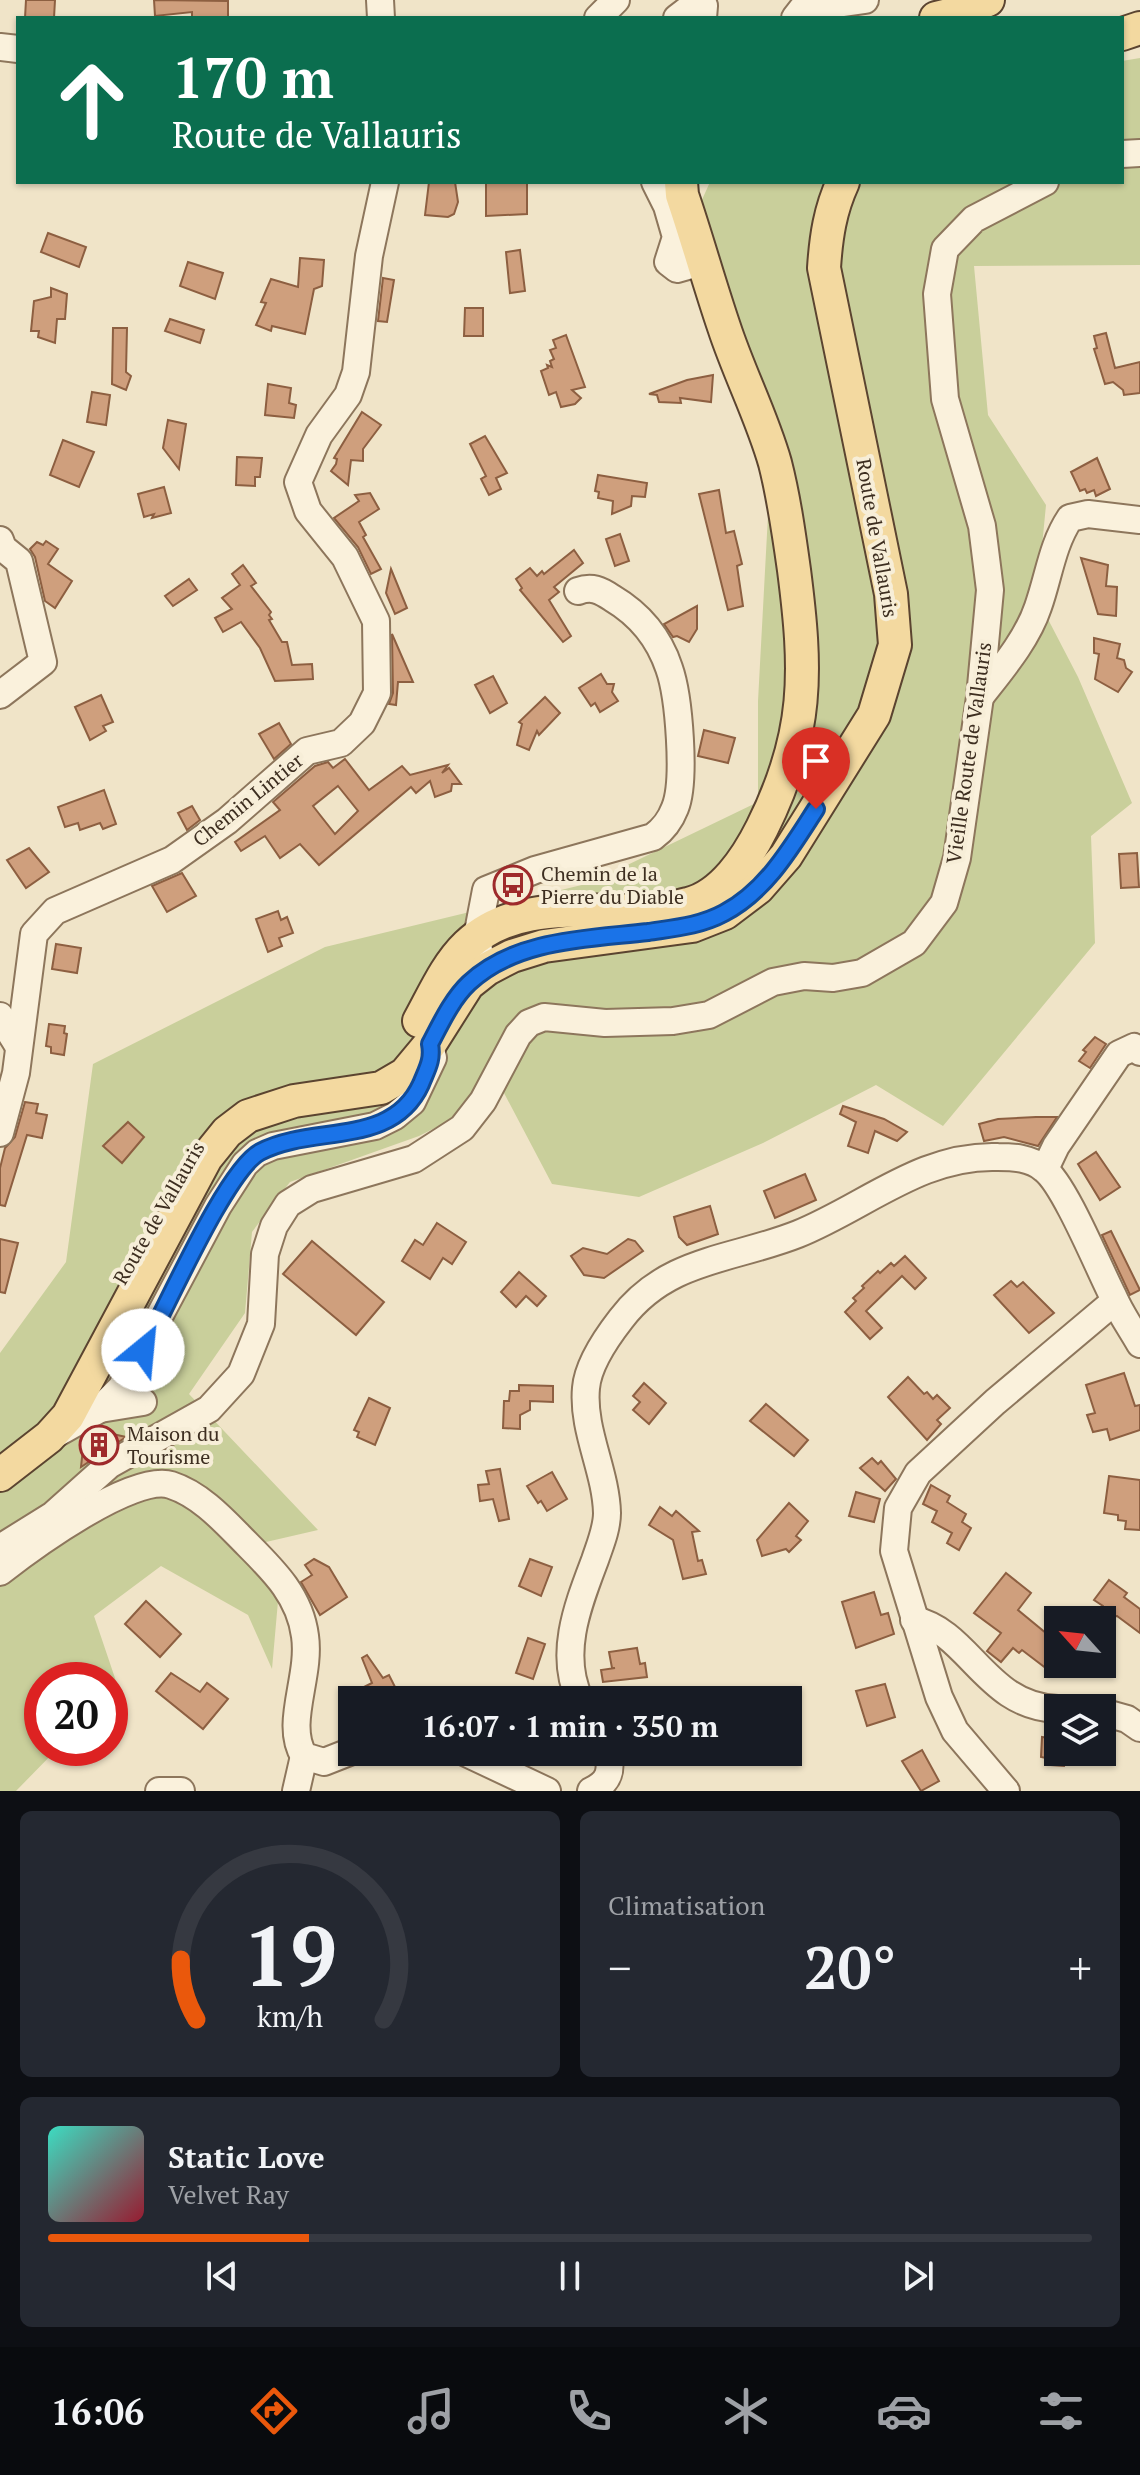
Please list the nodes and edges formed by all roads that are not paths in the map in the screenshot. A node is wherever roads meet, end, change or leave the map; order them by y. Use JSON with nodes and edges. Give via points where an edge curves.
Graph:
{"nodes":[{"id":1,"x":616,"y":0,"type":"edge"},
{"id":2,"x":865,"y":0,"type":"edge"},
{"id":3,"x":988,"y":0,"type":"edge"},
{"id":4,"x":600,"y":16,"type":"edge"},
{"id":5,"x":680,"y":16,"type":"edge"},
{"id":6,"x":703,"y":16,"type":"edge"},
{"id":7,"x":797,"y":16,"type":"edge"},
{"id":8,"x":942,"y":16,"type":"edge"},
{"id":9,"x":385,"y":184,"type":"edge"},
{"id":10,"x":656,"y":184,"type":"edge"},
{"id":11,"x":681,"y":184,"type":"edge"},
{"id":12,"x":842,"y":184,"type":"edge"},
{"id":13,"x":1041,"y":184,"type":"edge"},
{"id":14,"x":705,"y":261,"type":"junction"},
{"id":15,"x":1140,"y":520,"type":"edge"},
{"id":16,"x":0,"y":540,"type":"edge"},
{"id":17,"x":578,"y":591,"type":"dead end"},
{"id":18,"x":0,"y":695,"type":"edge"},
{"id":19,"x":980,"y":697,"type":"junction"},
{"id":20,"x":477,"y":937,"type":"junction"},
{"id":21,"x":468,"y":984,"type":"junction"},
{"id":22,"x":0,"y":1016,"type":"edge"},
{"id":23,"x":430,"y":1044,"type":"junction"},
{"id":24,"x":9,"y":1049,"type":"edge"},
{"id":25,"x":1140,"y":1052,"type":"edge"},
{"id":26,"x":0,"y":1133,"type":"edge"},
{"id":27,"x":1045,"y":1169,"type":"junction"},
{"id":28,"x":1115,"y":1301,"type":"junction"},
{"id":29,"x":1137,"y":1334,"type":"edge"},
{"id":30,"x":108,"y":1343,"type":"junction"},
{"id":31,"x":125,"y":1380,"type":"junction"},
{"id":32,"x":143,"y":1402,"type":"dead end"},
{"id":33,"x":100,"y":1409,"type":"junction"},
{"id":34,"x":49,"y":1437,"type":"junction"},
{"id":35,"x":0,"y":1459,"type":"edge"},
{"id":36,"x":0,"y":1475,"type":"edge"},
{"id":37,"x":0,"y":1548,"type":"edge"},
{"id":38,"x":0,"y":1572,"type":"edge"},
{"id":39,"x":914,"y":1620,"type":"junction"},
{"id":40,"x":576,"y":1686,"type":"edge"},
{"id":41,"x":1044,"y":1708,"type":"edge"},
{"id":42,"x":1116,"y":1716,"type":"edge"},
{"id":43,"x":1140,"y":1728,"type":"edge"},
{"id":44,"x":304,"y":1756,"type":"junction"},
{"id":45,"x":338,"y":1756,"type":"edge"},
{"id":46,"x":494,"y":1766,"type":"edge"},
{"id":47,"x":609,"y":1766,"type":"edge"},
{"id":48,"x":159,"y":1791,"type":"edge"},
{"id":49,"x":181,"y":1791,"type":"edge"},
{"id":50,"x":296,"y":1791,"type":"edge"},
{"id":51,"x":547,"y":1791,"type":"edge"},
{"id":52,"x":591,"y":1791,"type":"edge"},
{"id":53,"x":1006,"y":1791,"type":"edge"}],
"edges":[{"from":1,"to":4,"type":"street"},
{"from":2,"to":7,"type":"street","via":[[802,9]]},
{"from":3,"to":8,"type":"main road"},
{"from":5,"to":6,"type":"street","via":[[698,2],[704,6]]},
{"from":9,"to":24,"type":"street","name":"Chemin Lintier","via":[[369,256],[356,372],[298,482],[308,511],[345,557],[376,621],[377,693],[362,723],[341,743],[307,751],[227,821],[172,860],[55,911],[34,934]]},
{"from":10,"to":14,"type":"street","via":[[676,237],[668,262],[677,269]]},
{"from":11,"to":14,"type":"main road","name":"Route de Vallauris"},
{"from":12,"to":21,"type":"main road","name":"Route de Vallauris","via":[[826,234],[824,268],[891,594],[895,645],[874,715],[786,856],[758,888],[725,913],[692,926],[544,946],[512,956]]},
{"from":13,"to":19,"type":"street","name":"Vieille Route de Vallauris","via":[[974,219],[945,249],[937,294],[945,399],[982,526],[990,590]]},
{"from":14,"to":20,"type":"main road","name":"Route de Vallauris","via":[[774,461],[791,550],[804,683],[778,796],[754,844],[729,877],[691,904],[552,912],[514,918]]},
{"from":15,"to":19,"type":"street","via":[[1088,514],[1070,518],[1058,537],[1038,609]]},
{"from":16,"to":18,"type":"street","via":[[19,561],[43,662]]},
{"from":17,"to":20,"type":"street","via":[[601,591],[643,620],[669,667],[677,709],[676,806],[665,829],[653,837],[535,870],[486,890]]},
{"from":19,"to":37,"type":"street","name":"Vieille Route de Vallauris","via":[[957,858],[944,903],[914,943],[862,973],[773,982],[709,1015],[605,1023],[544,1017],[529,1023],[462,1128],[414,1159],[312,1189],[288,1204],[265,1254],[261,1324],[241,1374],[209,1409],[109,1465],[53,1515]]},
{"from":20,"to":21,"type":"street","via":[[479,949]]},
{"from":20,"to":35,"type":"main road","name":"Route de Vallauris","via":[[450,966],[399,1053],[378,1068],[258,1090],[212,1123],[171,1184],[53,1406]]},
{"from":21,"to":23,"type":"main road","name":"Route de Vallauris"},
{"from":22,"to":24,"type":"street"},
{"from":23,"to":30,"type":"main road","name":"Route de Vallauris","via":[[405,1074],[381,1088],[271,1107],[227,1132],[206,1158]]},
{"from":23,"to":31,"type":"street","via":[[433,1058],[412,1102],[395,1116],[375,1126],[273,1146],[245,1164]]},
{"from":24,"to":26,"type":"street","via":[[16,1073]]},
{"from":25,"to":27,"type":"street","via":[[1134,1047],[1119,1054]]},
{"from":27,"to":28,"type":"street"},
{"from":27,"to":40,"type":"street","via":[[1020,1157],[941,1163],[797,1235],[671,1275],[647,1290],[600,1350],[586,1385],[586,1413],[607,1514],[571,1633],[570,1665]]},
{"from":28,"to":29,"type":"street"},
{"from":28,"to":39,"type":"street","via":[[918,1473],[898,1508],[894,1551]]},
{"from":30,"to":31,"type":"street"},
{"from":30,"to":34,"type":"main road","name":"Route de Vallauris","via":[[68,1416]]},
{"from":31,"to":33,"type":"street"},
{"from":32,"to":33,"type":"street"},
{"from":33,"to":34,"type":"street"},
{"from":34,"to":36,"type":"main road","name":"Route de Vallauris"},
{"from":38,"to":44,"type":"street","via":[[77,1519],[148,1483],[188,1492],[205,1503],[293,1595],[307,1658],[295,1724]]},
{"from":39,"to":41,"type":"street","via":[[931,1624],[989,1680]]},
{"from":39,"to":53,"type":"street","via":[[955,1731]]},
{"from":42,"to":43,"type":"street"},
{"from":44,"to":45,"type":"street","via":[[324,1762]]},
{"from":44,"to":50,"type":"street"},
{"from":46,"to":51,"type":"street"},
{"from":47,"to":52,"type":"street","via":[[603,1785]]},
{"from":48,"to":49,"type":"street"}]}
